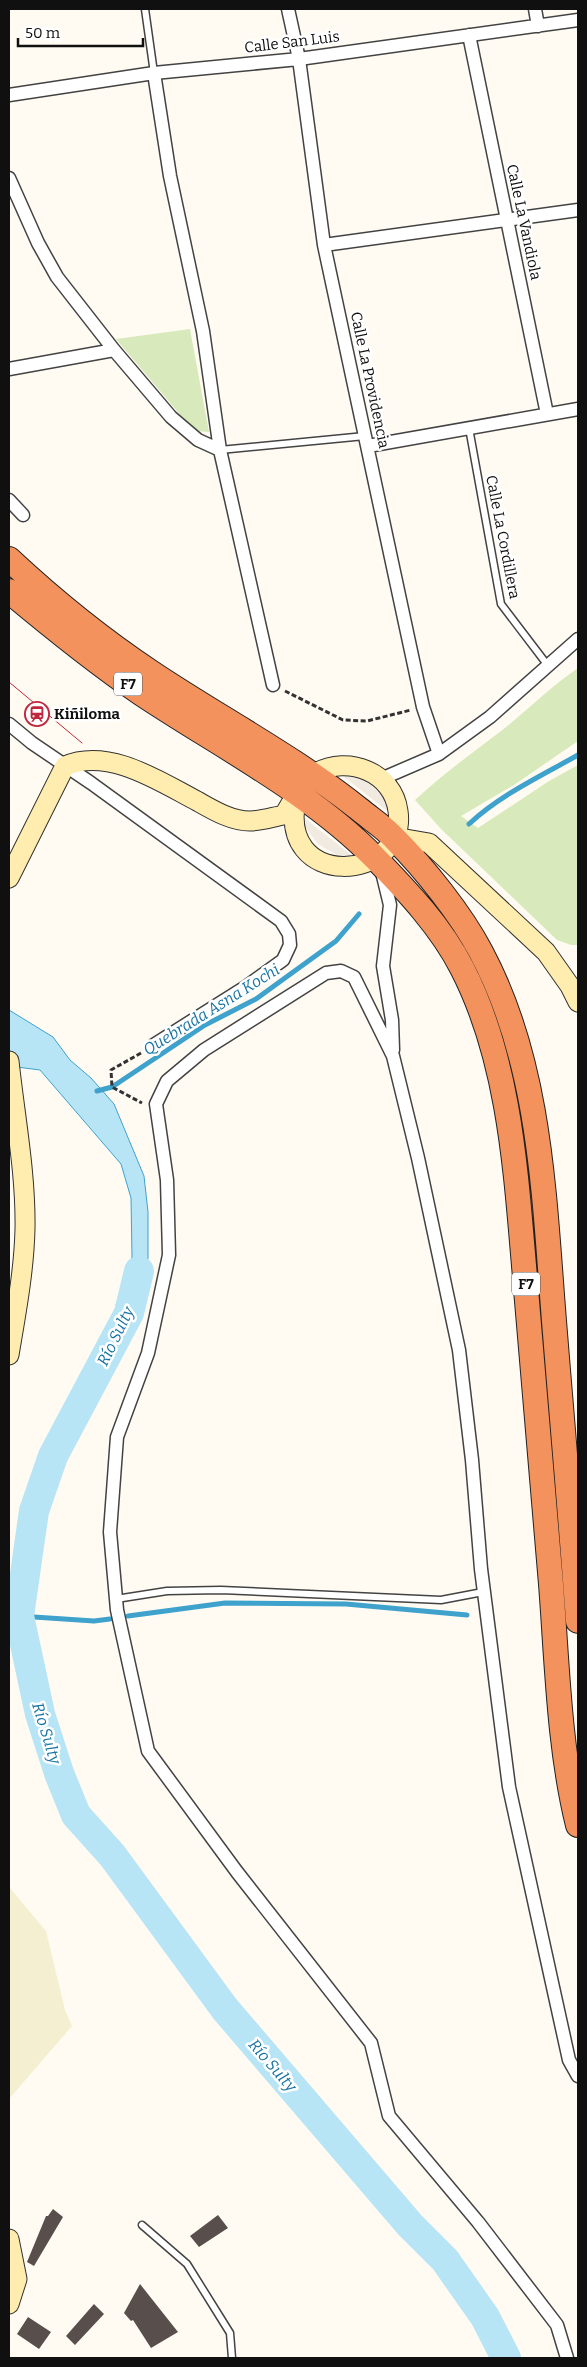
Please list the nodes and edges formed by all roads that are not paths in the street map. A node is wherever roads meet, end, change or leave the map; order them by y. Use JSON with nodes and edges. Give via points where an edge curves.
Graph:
{"nodes":[{"id":1,"x":145,"y":9,"type":"edge"},
{"id":2,"x":288,"y":9,"type":"edge"},
{"id":3,"x":535,"y":9,"type":"edge"},
{"id":4,"x":578,"y":20,"type":"edge"},
{"id":5,"x":538,"y":26,"type":"junction"},
{"id":6,"x":469,"y":35,"type":"junction"},
{"id":7,"x":299,"y":59,"type":"junction"},
{"id":8,"x":154,"y":73,"type":"junction"},
{"id":9,"x":9,"y":95,"type":"edge"},
{"id":10,"x":9,"y":178,"type":"edge"},
{"id":11,"x":578,"y":210,"type":"edge"},
{"id":12,"x":507,"y":220,"type":"junction"},
{"id":13,"x":324,"y":245,"type":"junction"},
{"id":14,"x":114,"y":350,"type":"junction"},
{"id":15,"x":9,"y":369,"type":"edge"},
{"id":16,"x":578,"y":409,"type":"edge"},
{"id":17,"x":547,"y":414,"type":"junction"},
{"id":18,"x":469,"y":428,"type":"junction"},
{"id":19,"x":366,"y":441,"type":"junction"},
{"id":20,"x":220,"y":450,"type":"junction"},
{"id":21,"x":9,"y":500,"type":"edge"},
{"id":22,"x":23,"y":516,"type":"dead end"},
{"id":23,"x":9,"y":559,"type":"edge"},
{"id":24,"x":9,"y":590,"type":"edge"},
{"id":25,"x":578,"y":639,"type":"edge"},
{"id":26,"x":549,"y":667,"type":"junction"},
{"id":27,"x":273,"y":685,"type":"road end"},
{"id":28,"x":9,"y":724,"type":"edge"},
{"id":29,"x":439,"y":754,"type":"junction"},
{"id":30,"x":65,"y":766,"type":"junction"},
{"id":31,"x":314,"y":774,"type":"junction"},
{"id":32,"x":381,"y":779,"type":"junction"},
{"id":33,"x":297,"y":795,"type":"junction"},
{"id":34,"x":394,"y":837,"type":"junction"},
{"id":35,"x":376,"y":858,"type":"junction"},
{"id":36,"x":9,"y":878,"type":"edge"},
{"id":37,"x":578,"y":1002,"type":"edge"},
{"id":38,"x":152,"y":1046,"type":"road end"},
{"id":39,"x":393,"y":1056,"type":"junction"},
{"id":40,"x":9,"y":1061,"type":"edge"},
{"id":41,"x":9,"y":1355,"type":"edge"},
{"id":42,"x":576,"y":1555,"type":"edge"},
{"id":43,"x":483,"y":1592,"type":"junction"},
{"id":44,"x":116,"y":1599,"type":"junction"},
{"id":45,"x":578,"y":1620,"type":"edge"},
{"id":46,"x":578,"y":1825,"type":"edge"},
{"id":47,"x":578,"y":2076,"type":"edge"},
{"id":48,"x":142,"y":2225,"type":"dead end"},
{"id":49,"x":9,"y":2239,"type":"edge"},
{"id":50,"x":13,"y":2278,"type":"edge"},
{"id":51,"x":9,"y":2304,"type":"edge"},
{"id":52,"x":232,"y":2358,"type":"edge"},
{"id":53,"x":567,"y":2358,"type":"edge"}],
"edges":[{"from":1,"to":8,"type":"lane"},
{"from":2,"to":7,"type":"street","name":"Calle La Providencia"},
{"from":3,"to":5,"type":"street"},
{"from":4,"to":5,"type":"street","name":"Calle San Luis"},
{"from":5,"to":6,"type":"street","name":"Calle San Luis"},
{"from":6,"to":7,"type":"street","name":"Calle San Luis"},
{"from":6,"to":12,"type":"street","name":"Calle La Vandiola"},
{"from":7,"to":8,"type":"street","name":"Calle San Luis"},
{"from":7,"to":13,"type":"street","name":"Calle La Providencia"},
{"from":8,"to":9,"type":"street","name":"Calle San Luis"},
{"from":8,"to":20,"type":"street","via":[[170,176],[203,331]]},
{"from":10,"to":14,"type":"street","via":[[57,277]]},
{"from":11,"to":12,"type":"street"},
{"from":12,"to":13,"type":"street"},
{"from":12,"to":17,"type":"street","name":"Calle La Vandiola"},
{"from":13,"to":19,"type":"street","name":"Calle La Providencia"},
{"from":14,"to":15,"type":"street"},
{"from":14,"to":20,"type":"street","via":[[171,417],[198,440]]},
{"from":16,"to":17,"type":"street"},
{"from":17,"to":18,"type":"street"},
{"from":18,"to":19,"type":"street"},
{"from":18,"to":26,"type":"lane","name":"Calle La Cordillera","via":[[501,604]]},
{"from":19,"to":20,"type":"lane"},
{"from":19,"to":29,"type":"street","name":"Calle La Providencia","via":[[423,707]]},
{"from":20,"to":27,"type":"street"},
{"from":21,"to":22,"type":"street"},
{"from":23,"to":31,"type":"highway","number":"F7","via":[[50,598],[99,636],[153,674]]},
{"from":24,"to":33,"type":"highway","number":"F7","via":[[77,649]]},
{"from":25,"to":26,"type":"street"},
{"from":26,"to":29,"type":"street","via":[[490,717]]},
{"from":28,"to":30,"type":"street"},
{"from":29,"to":32,"type":"street"},
{"from":30,"to":33,"type":"street","via":[[104,760],[169,786],[222,815],[250,821],[284,815]]},
{"from":30,"to":36,"type":"street"},
{"from":30,"to":38,"type":"street","via":[[281,921],[289,934],[290,946],[283,960],[248,986]]},
{"from":31,"to":32,"type":"street","via":[[329,767],[346,765],[366,769]]},
{"from":31,"to":33,"type":"street"},
{"from":31,"to":34,"type":"highway","number":"F7"},
{"from":32,"to":34,"type":"street","via":[[397,803],[399,819]]},
{"from":33,"to":35,"type":"highway","number":"F7","via":[[355,838]]},
{"from":33,"to":35,"type":"street","via":[[294,829],[312,856],[342,868],[358,866]]},
{"from":34,"to":35,"type":"street"},
{"from":34,"to":37,"type":"street","via":[[429,842],[546,952]]},
{"from":34,"to":42,"type":"highway","number":"F7","via":[[463,922],[482,953],[509,1014],[529,1089],[545,1217]]},
{"from":35,"to":39,"type":"street","via":[[390,905],[383,966],[392,1020]]},
{"from":35,"to":46,"type":"highway","number":"F7","via":[[450,946],[483,1019],[503,1089],[516,1179],[559,1693]]},
{"from":39,"to":43,"type":"street","via":[[459,1350]]},
{"from":39,"to":44,"type":"street","via":[[354,976],[341,971],[326,973],[204,1050],[167,1081],[156,1104],[167,1180],[169,1255],[148,1353],[117,1437],[110,1532]]},
{"from":40,"to":41,"type":"street","via":[[22,1169],[25,1229]]},
{"from":42,"to":45,"type":"highway","number":"F7"},
{"from":43,"to":44,"type":"lane","via":[[441,1600],[221,1590],[167,1591]]},
{"from":43,"to":47,"type":"street","via":[[509,1787],[569,2060]]},
{"from":44,"to":53,"type":"street","via":[[148,1751],[237,1872],[371,2043],[389,2116],[478,2222],[557,2324]]},
{"from":48,"to":52,"type":"lane","via":[[187,2264],[230,2333]]},
{"from":49,"to":50,"type":"street"},
{"from":50,"to":51,"type":"street"}]}
